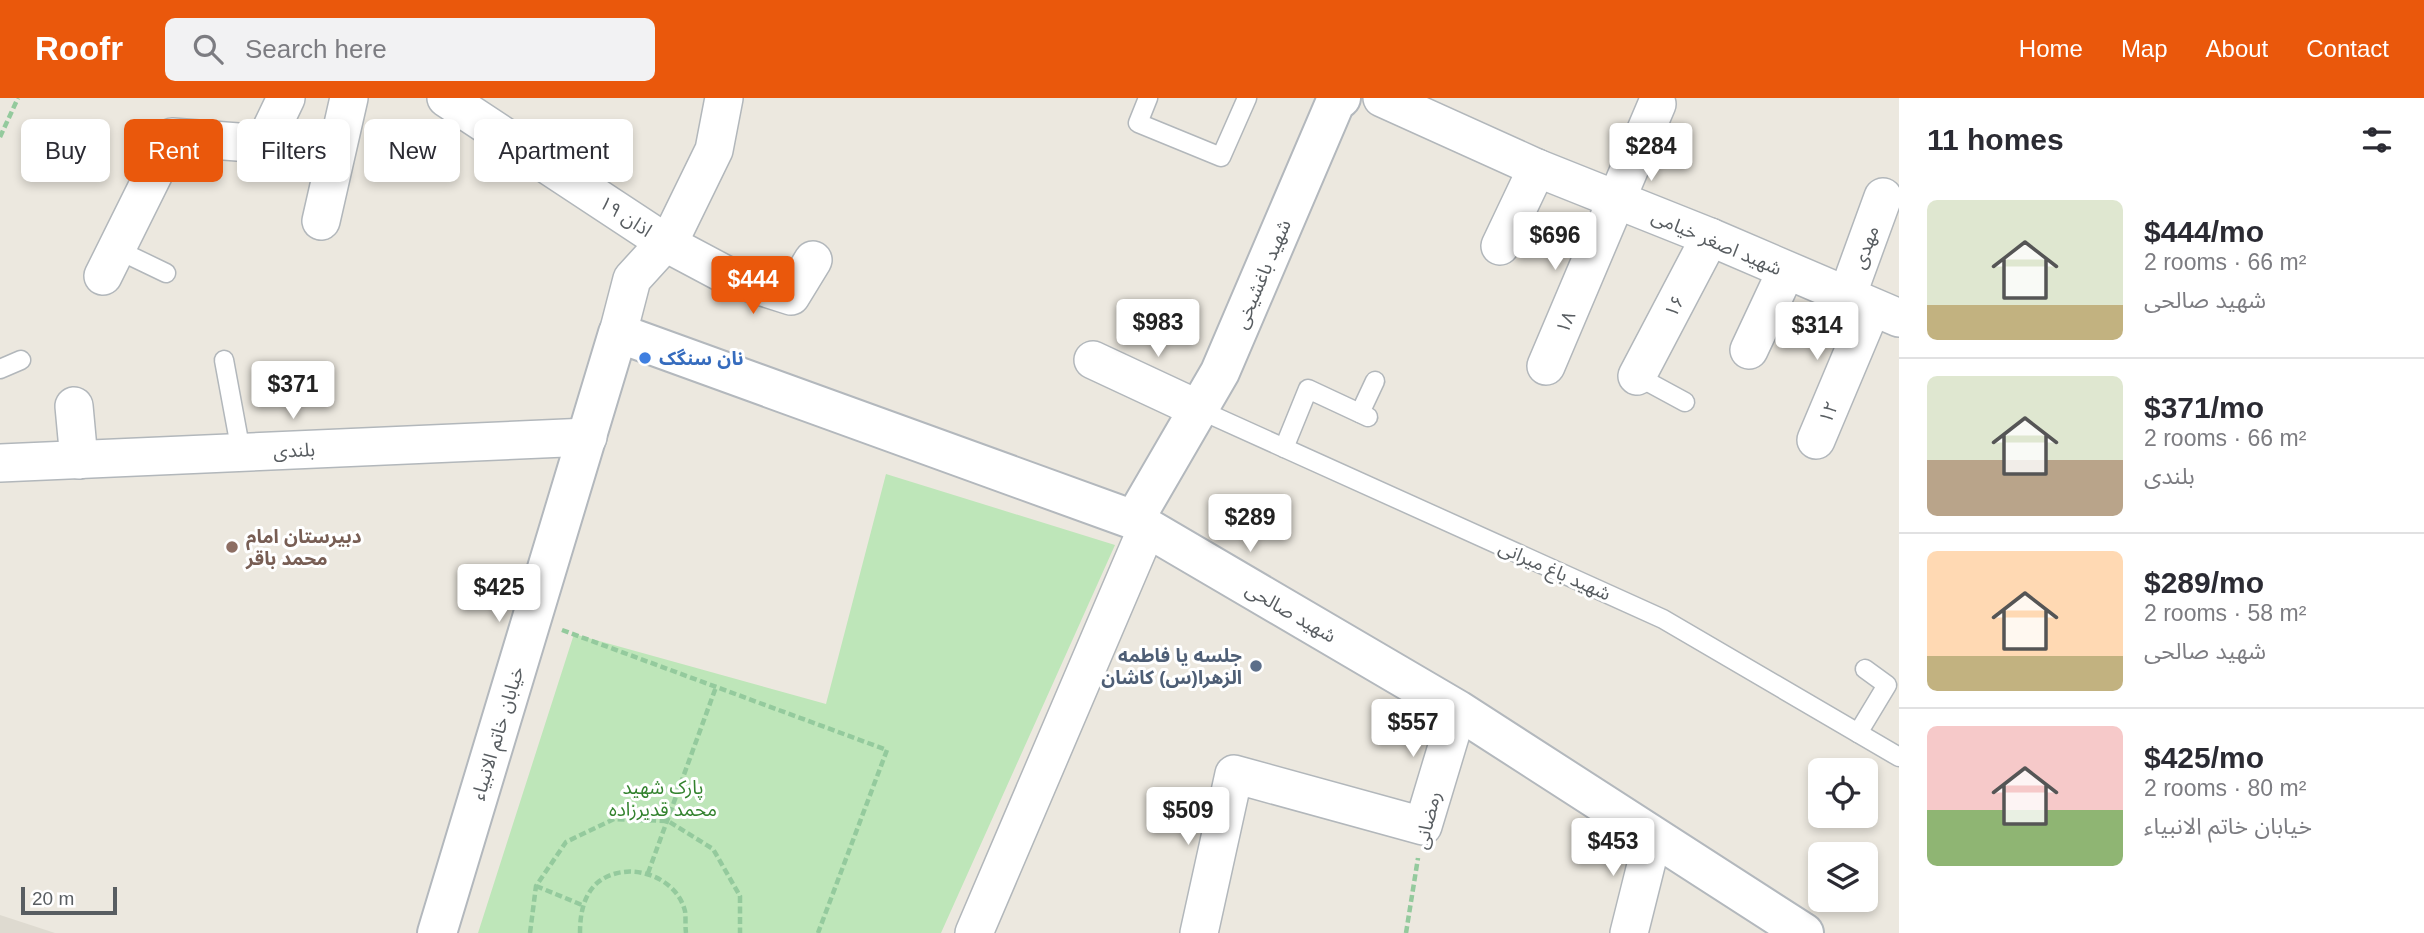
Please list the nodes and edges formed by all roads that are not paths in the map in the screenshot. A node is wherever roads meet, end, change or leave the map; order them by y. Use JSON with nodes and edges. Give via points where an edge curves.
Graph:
{"nodes":[{"id":1,"x":286,"y":98,"type":"edge"},
{"id":2,"x":349,"y":98,"type":"edge"},
{"id":3,"x":446,"y":98,"type":"edge"},
{"id":4,"x":724,"y":98,"type":"edge"},
{"id":5,"x":1148,"y":98,"type":"edge"},
{"id":6,"x":1247,"y":98,"type":"edge"},
{"id":7,"x":1341,"y":98,"type":"edge"},
{"id":8,"x":1382,"y":98,"type":"edge"},
{"id":9,"x":1657,"y":104,"type":"dead end"},
{"id":10,"x":490,"y":110,"type":"edge"},
{"id":11,"x":1537,"y":168,"type":"junction"},
{"id":12,"x":1883,"y":197,"type":"dead end"},
{"id":13,"x":1617,"y":200,"type":"junction"},
{"id":14,"x":321,"y":221,"type":"dead end"},
{"id":15,"x":1710,"y":237,"type":"junction"},
{"id":16,"x":666,"y":243,"type":"junction"},
{"id":17,"x":1500,"y":246,"type":"dead end"},
{"id":18,"x":813,"y":261,"type":"dead end"},
{"id":19,"x":110,"y":262,"type":"joint"},
{"id":20,"x":1786,"y":271,"type":"junction"},
{"id":21,"x":166,"y":273,"type":"dead end"},
{"id":22,"x":1873,"y":307,"type":"edge"},
{"id":23,"x":618,"y":333,"type":"junction"},
{"id":24,"x":1749,"y":350,"type":"dead end"},
{"id":25,"x":224,"y":359,"type":"dead end"},
{"id":26,"x":21,"y":360,"type":"dead end"},
{"id":27,"x":1093,"y":360,"type":"dead end"},
{"id":28,"x":1546,"y":366,"type":"dead end"},
{"id":29,"x":0,"y":369,"type":"edge"},
{"id":30,"x":1637,"y":376,"type":"joint"},
{"id":31,"x":1375,"y":381,"type":"dead end"},
{"id":32,"x":1685,"y":402,"type":"dead end"},
{"id":33,"x":74,"y":407,"type":"dead end"},
{"id":34,"x":1198,"y":409,"type":"junction"},
{"id":35,"x":588,"y":437,"type":"junction"},
{"id":36,"x":1816,"y":440,"type":"dead end"},
{"id":37,"x":1284,"y":447,"type":"junction"},
{"id":38,"x":241,"y":452,"type":"junction"},
{"id":39,"x":79,"y":460,"type":"junction"},
{"id":40,"x":0,"y":463,"type":"edge"},
{"id":41,"x":1140,"y":524,"type":"junction"},
{"id":42,"x":1865,"y":669,"type":"dead end"},
{"id":43,"x":1458,"y":710,"type":"junction"},
{"id":44,"x":1858,"y":733,"type":"junction"},
{"id":45,"x":1899,"y":757,"type":"edge"},
{"id":46,"x":1653,"y":837,"type":"junction"},
{"id":47,"x":437,"y":933,"type":"edge"},
{"id":48,"x":974,"y":933,"type":"edge"},
{"id":49,"x":1199,"y":933,"type":"edge"},
{"id":50,"x":1629,"y":933,"type":"edge"},
{"id":51,"x":1804,"y":933,"type":"edge"}],
"edges":[{"from":1,"to":19,"type":"street","via":[[264,144],[172,136]]},
{"from":2,"to":14,"type":"street"},
{"from":3,"to":10,"type":"street","name":"اذان ۱۹"},
{"from":4,"to":16,"type":"street","via":[[714,150]]},
{"from":5,"to":6,"type":"lane","via":[[1138,123],[1221,158]]},
{"from":7,"to":34,"type":"street","name":"شهید باغشیخی","via":[[1220,372]]},
{"from":8,"to":11,"type":"street","name":"شهید اصغر خیامی"},
{"from":9,"to":13,"type":"street","name":"۱۸"},
{"from":10,"to":16,"type":"street","name":"اذان ۱۹"},
{"from":11,"to":13,"type":"street","name":"شهید اصغر خیامی"},
{"from":11,"to":17,"type":"street"},
{"from":12,"to":22,"type":"street","name":"مهدی"},
{"from":13,"to":15,"type":"street","name":"شهید اصغر خیامی"},
{"from":13,"to":28,"type":"street","name":"۱۸"},
{"from":15,"to":20,"type":"street","name":"شهید اصغر خیامی"},
{"from":15,"to":30,"type":"street","name":"۱۶"},
{"from":16,"to":18,"type":"street","name":"اذان ۱۹","via":[[728,276],[791,296]]},
{"from":16,"to":23,"type":"street","via":[[632,279]]},
{"from":19,"to":21,"type":"lane"},
{"from":20,"to":22,"type":"street","name":"شهید اصغر خیامی"},
{"from":20,"to":24,"type":"street"},
{"from":22,"to":36,"type":"street","name":"۱۲"},
{"from":23,"to":35,"type":"street","name":"خیابان خاتم الانبیاء"},
{"from":23,"to":41,"type":"street","name":"شهید صالحی"},
{"from":25,"to":38,"type":"lane"},
{"from":26,"to":29,"type":"lane"},
{"from":27,"to":34,"type":"street"},
{"from":30,"to":32,"type":"lane"},
{"from":31,"to":37,"type":"lane","via":[[1364,415],[1308,389]]},
{"from":33,"to":39,"type":"street"},
{"from":34,"to":37,"type":"lane","name":"شهید باغ میرانی"},
{"from":34,"to":41,"type":"street","name":"شهید باغشیخی"},
{"from":35,"to":38,"type":"street","name":"بلندی"},
{"from":35,"to":47,"type":"street","name":"خیابان خاتم الانبیاء"},
{"from":37,"to":44,"type":"lane","name":"شهید باغ میرانی","via":[[1663,619]]},
{"from":38,"to":39,"type":"street","name":"بلندی"},
{"from":39,"to":40,"type":"street","name":"بلندی"},
{"from":41,"to":43,"type":"street","name":"شهید صالحی"},
{"from":41,"to":48,"type":"street"},
{"from":42,"to":44,"type":"lane","via":[[1887,685]]},
{"from":43,"to":46,"type":"street","name":"شهید صالحی"},
{"from":43,"to":49,"type":"street","name":"رمضانی","via":[[1423,826],[1234,774]]},
{"from":44,"to":45,"type":"lane","name":"شهید باغ میرانی"},
{"from":46,"to":50,"type":"street"},
{"from":46,"to":51,"type":"street","name":"شهید صالحی"}]}
